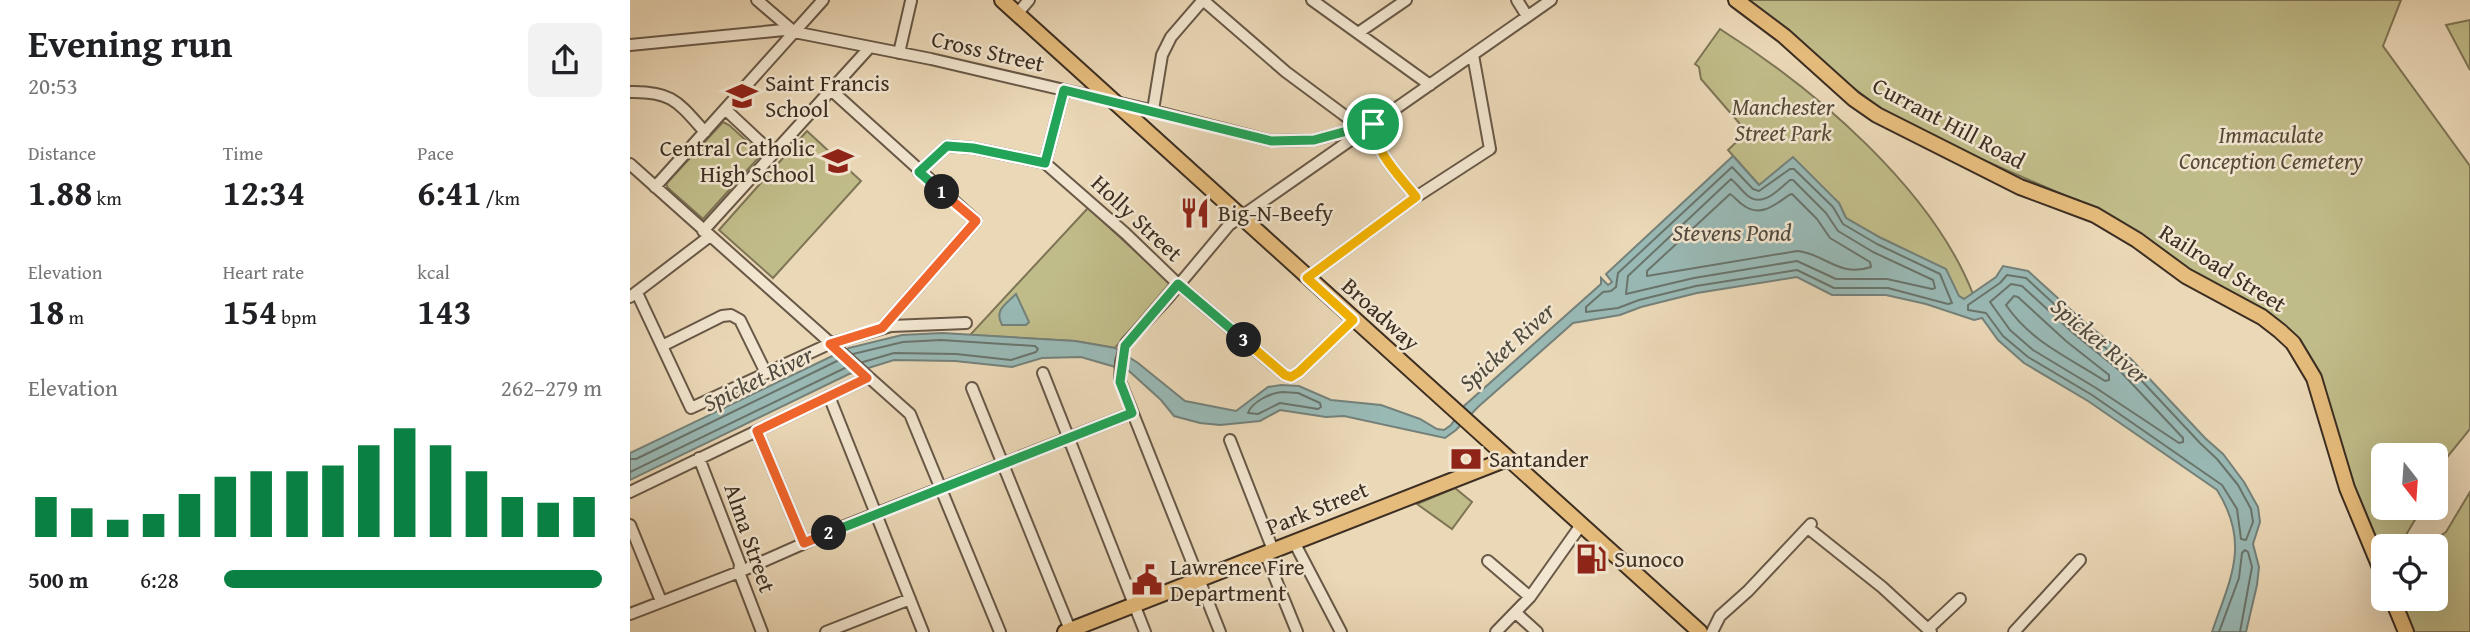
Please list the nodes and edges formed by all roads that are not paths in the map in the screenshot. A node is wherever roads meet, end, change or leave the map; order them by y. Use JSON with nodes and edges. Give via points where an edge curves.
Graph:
{"nodes":[{"id":1,"x":757,"y":0,"type":"edge"},
{"id":2,"x":823,"y":0,"type":"edge"},
{"id":3,"x":1002,"y":0,"type":"edge"},
{"id":4,"x":1029,"y":0,"type":"edge"},
{"id":5,"x":1203,"y":0,"type":"edge"},
{"id":6,"x":1406,"y":0,"type":"edge"},
{"id":7,"x":1517,"y":0,"type":"edge"},
{"id":8,"x":1551,"y":0,"type":"edge"},
{"id":9,"x":1736,"y":0,"type":"edge"},
{"id":10,"x":911,"y":1,"type":"edge"},
{"id":11,"x":1315,"y":1,"type":"edge"},
{"id":12,"x":1017,"y":14,"type":"junction"},
{"id":13,"x":1527,"y":16,"type":"junction"},
{"id":14,"x":794,"y":32,"type":"junction"},
{"id":15,"x":1358,"y":33,"type":"junction"},
{"id":16,"x":630,"y":45,"type":"edge"},
{"id":17,"x":870,"y":47,"type":"junction"},
{"id":18,"x":900,"y":53,"type":"junction"},
{"id":19,"x":1474,"y":55,"type":"junction"},
{"id":20,"x":1430,"y":85,"type":"junction"},
{"id":21,"x":831,"y":90,"type":"junction"},
{"id":22,"x":1064,"y":90,"type":"junction"},
{"id":23,"x":630,"y":92,"type":"edge"},
{"id":24,"x":1112,"y":101,"type":"junction"},
{"id":25,"x":725,"y":108,"type":"junction"},
{"id":26,"x":1153,"y":110,"type":"junction"},
{"id":27,"x":1373,"y":124,"type":"junction"},
{"id":28,"x":705,"y":132,"type":"junction"},
{"id":29,"x":773,"y":154,"type":"junction"},
{"id":30,"x":1045,"y":163,"type":"junction"},
{"id":31,"x":630,"y":164,"type":"edge"},
{"id":32,"x":919,"y":172,"type":"junction"},
{"id":33,"x":655,"y":187,"type":"junction"},
{"id":34,"x":1416,"y":197,"type":"junction"},
{"id":35,"x":2050,"y":198,"type":"joint"},
{"id":36,"x":1240,"y":217,"type":"junction"},
{"id":37,"x":707,"y":233,"type":"junction"},
{"id":38,"x":1307,"y":278,"type":"junction"},
{"id":39,"x":1178,"y":284,"type":"junction"},
{"id":40,"x":634,"y":295,"type":"edge"},
{"id":41,"x":1353,"y":320,"type":"junction"},
{"id":42,"x":966,"y":323,"type":"dead end"},
{"id":43,"x":882,"y":328,"type":"junction"},
{"id":44,"x":662,"y":346,"type":"junction"},
{"id":45,"x":832,"y":346,"type":"junction"},
{"id":46,"x":766,"y":373,"type":"junction"},
{"id":47,"x":1043,"y":373,"type":"dead end"},
{"id":48,"x":865,"y":376,"type":"junction"},
{"id":49,"x":972,"y":388,"type":"dead end"},
{"id":50,"x":829,"y":396,"type":"junction"},
{"id":51,"x":1132,"y":413,"type":"junction"},
{"id":52,"x":757,"y":431,"type":"junction"},
{"id":53,"x":1068,"y":439,"type":"junction"},
{"id":54,"x":1230,"y":440,"type":"dead end"},
{"id":55,"x":699,"y":458,"type":"junction"},
{"id":56,"x":1507,"y":459,"type":"junction"},
{"id":57,"x":1003,"y":464,"type":"junction"},
{"id":58,"x":942,"y":488,"type":"junction"},
{"id":59,"x":630,"y":492,"type":"edge"},
{"id":60,"x":876,"y":516,"type":"junction"},
{"id":61,"x":630,"y":525,"type":"edge"},
{"id":62,"x":1581,"y":525,"type":"junction"},
{"id":63,"x":1294,"y":542,"type":"junction"},
{"id":64,"x":804,"y":543,"type":"junction"},
{"id":65,"x":2371,"y":546,"type":"edge"},
{"id":66,"x":1269,"y":552,"type":"junction"},
{"id":67,"x":1488,"y":561,"type":"dead end"},
{"id":68,"x":2080,"y":561,"type":"dead end"},
{"id":69,"x":739,"y":572,"type":"junction"},
{"id":70,"x":1199,"y":579,"type":"junction"},
{"id":71,"x":1530,"y":597,"type":"junction"},
{"id":72,"x":910,"y":599,"type":"junction"},
{"id":73,"x":1960,"y":599,"type":"dead end"},
{"id":74,"x":661,"y":601,"type":"junction"},
{"id":75,"x":1134,"y":605,"type":"junction"},
{"id":76,"x":2397,"y":611,"type":"edge"},
{"id":77,"x":1516,"y":613,"type":"junction"},
{"id":78,"x":630,"y":614,"type":"edge"},
{"id":79,"x":1929,"y":630,"type":"edge"},
{"id":80,"x":1069,"y":631,"type":"edge"},
{"id":81,"x":762,"y":632,"type":"edge"},
{"id":82,"x":826,"y":632,"type":"edge"},
{"id":83,"x":923,"y":632,"type":"edge"},
{"id":84,"x":1000,"y":632,"type":"edge"},
{"id":85,"x":1145,"y":632,"type":"edge"},
{"id":86,"x":1220,"y":632,"type":"edge"},
{"id":87,"x":1297,"y":632,"type":"edge"},
{"id":88,"x":1340,"y":632,"type":"edge"},
{"id":89,"x":1496,"y":632,"type":"edge"},
{"id":90,"x":1537,"y":632,"type":"edge"},
{"id":91,"x":1700,"y":632,"type":"edge"},
{"id":92,"x":1712,"y":632,"type":"edge"},
{"id":93,"x":2014,"y":632,"type":"edge"},
{"id":94,"x":2406,"y":632,"type":"edge"}],
"edges":[{"from":1,"to":14,"type":"street"},
{"from":2,"to":14,"type":"street"},
{"from":3,"to":12,"type":"main road","name":"Broadway"},
{"from":4,"to":12,"type":"street"},
{"from":5,"to":26,"type":"street","via":[[1171,37],[1162,55]]},
{"from":5,"to":27,"type":"street","via":[[1348,118]]},
{"from":6,"to":15,"type":"street"},
{"from":7,"to":13,"type":"street"},
{"from":8,"to":13,"type":"street"},
{"from":9,"to":35,"type":"main road","name":"Currant Hill Road","via":[[1877,115]]},
{"from":10,"to":18,"type":"street"},
{"from":11,"to":15,"type":"street"},
{"from":12,"to":24,"type":"main road","name":"Broadway"},
{"from":13,"to":19,"type":"street"},
{"from":14,"to":16,"type":"street","name":"Cross Street"},
{"from":14,"to":17,"type":"street","name":"Cross Street"},
{"from":14,"to":25,"type":"street"},
{"from":15,"to":20,"type":"street"},
{"from":17,"to":18,"type":"street","name":"Cross Street"},
{"from":17,"to":21,"type":"street"},
{"from":18,"to":22,"type":"street","name":"Cross Street"},
{"from":19,"to":20,"type":"street"},
{"from":19,"to":34,"type":"street","via":[[1490,149]]},
{"from":20,"to":27,"type":"street"},
{"from":21,"to":29,"type":"street"},
{"from":21,"to":32,"type":"street"},
{"from":22,"to":24,"type":"street","name":"Cross Street"},
{"from":22,"to":30,"type":"street"},
{"from":23,"to":28,"type":"street","via":[[656,91],[669,97]]},
{"from":24,"to":26,"type":"street","name":"Cross Street"},
{"from":24,"to":36,"type":"main road","name":"Broadway"},
{"from":25,"to":28,"type":"street"},
{"from":25,"to":29,"type":"street"},
{"from":26,"to":27,"type":"street","name":"Cross Street","via":[[1271,141],[1314,140]]},
{"from":27,"to":34,"type":"street","via":[[1374,138],[1385,157]]},
{"from":27,"to":36,"type":"street"},
{"from":28,"to":33,"type":"street"},
{"from":29,"to":37,"type":"street"},
{"from":30,"to":32,"type":"street","via":[[947,146]]},
{"from":30,"to":39,"type":"street","name":"Holly Street"},
{"from":31,"to":33,"type":"street"},
{"from":32,"to":43,"type":"street","via":[[976,221]]},
{"from":33,"to":37,"type":"street"},
{"from":34,"to":38,"type":"street"},
{"from":35,"to":65,"type":"main road","name":"Railroad Street","via":[[2095,215],[2137,240],[2186,276],[2262,317],[2293,343],[2314,377],[2347,488]]},
{"from":36,"to":38,"type":"main road","name":"Broadway"},
{"from":36,"to":39,"type":"street"},
{"from":37,"to":40,"type":"street"},
{"from":37,"to":45,"type":"street"},
{"from":38,"to":41,"type":"main road","name":"Broadway"},
{"from":39,"to":41,"type":"street","name":"Holly Street","via":[[1291,377]]},
{"from":39,"to":51,"type":"street","via":[[1126,342],[1120,382]]},
{"from":40,"to":44,"type":"street"},
{"from":41,"to":56,"type":"main road","name":"Broadway"},
{"from":42,"to":43,"type":"street"},
{"from":43,"to":45,"type":"street"},
{"from":44,"to":46,"type":"street","via":[[731,315],[740,320]]},
{"from":44,"to":46,"type":"street","via":[[691,408]]},
{"from":45,"to":46,"type":"street"},
{"from":45,"to":48,"type":"street"},
{"from":47,"to":53,"type":"street"},
{"from":48,"to":50,"type":"street"},
{"from":48,"to":58,"type":"street","via":[[913,418]]},
{"from":49,"to":57,"type":"street"},
{"from":50,"to":52,"type":"street"},
{"from":50,"to":60,"type":"street"},
{"from":51,"to":53,"type":"street"},
{"from":51,"to":70,"type":"street"},
{"from":52,"to":55,"type":"street"},
{"from":52,"to":64,"type":"street"},
{"from":53,"to":57,"type":"street"},
{"from":53,"to":75,"type":"street"},
{"from":54,"to":66,"type":"street"},
{"from":55,"to":59,"type":"street"},
{"from":55,"to":69,"type":"street","name":"Alma Street","via":[[740,564]]},
{"from":56,"to":62,"type":"main road","name":"Broadway"},
{"from":56,"to":63,"type":"main road","name":"Park Street"},
{"from":57,"to":58,"type":"street"},
{"from":57,"to":80,"type":"street"},
{"from":58,"to":60,"type":"street"},
{"from":58,"to":84,"type":"street"},
{"from":60,"to":64,"type":"street"},
{"from":60,"to":72,"type":"street"},
{"from":61,"to":74,"type":"street"},
{"from":62,"to":71,"type":"street"},
{"from":62,"to":91,"type":"main road","name":"Broadway"},
{"from":63,"to":66,"type":"main road","name":"Park Street"},
{"from":63,"to":88,"type":"street"},
{"from":64,"to":69,"type":"street"},
{"from":66,"to":70,"type":"main road","name":"Park Street"},
{"from":66,"to":87,"type":"street"},
{"from":67,"to":71,"type":"street"},
{"from":68,"to":93,"type":"street"},
{"from":69,"to":74,"type":"street"},
{"from":69,"to":81,"type":"street","name":"Alma Street"},
{"from":70,"to":75,"type":"main road","name":"Park Street"},
{"from":70,"to":86,"type":"street"},
{"from":71,"to":77,"type":"street"},
{"from":72,"to":82,"type":"street"},
{"from":72,"to":83,"type":"street"},
{"from":73,"to":79,"type":"street"},
{"from":74,"to":78,"type":"street"},
{"from":75,"to":80,"type":"main road","name":"Park Street"},
{"from":75,"to":85,"type":"street"},
{"from":76,"to":94,"type":"main road"},
{"from":77,"to":89,"type":"street"},
{"from":77,"to":90,"type":"street"},
{"from":79,"to":92,"type":"street","via":[[1810,526],[1720,616]]}]}
